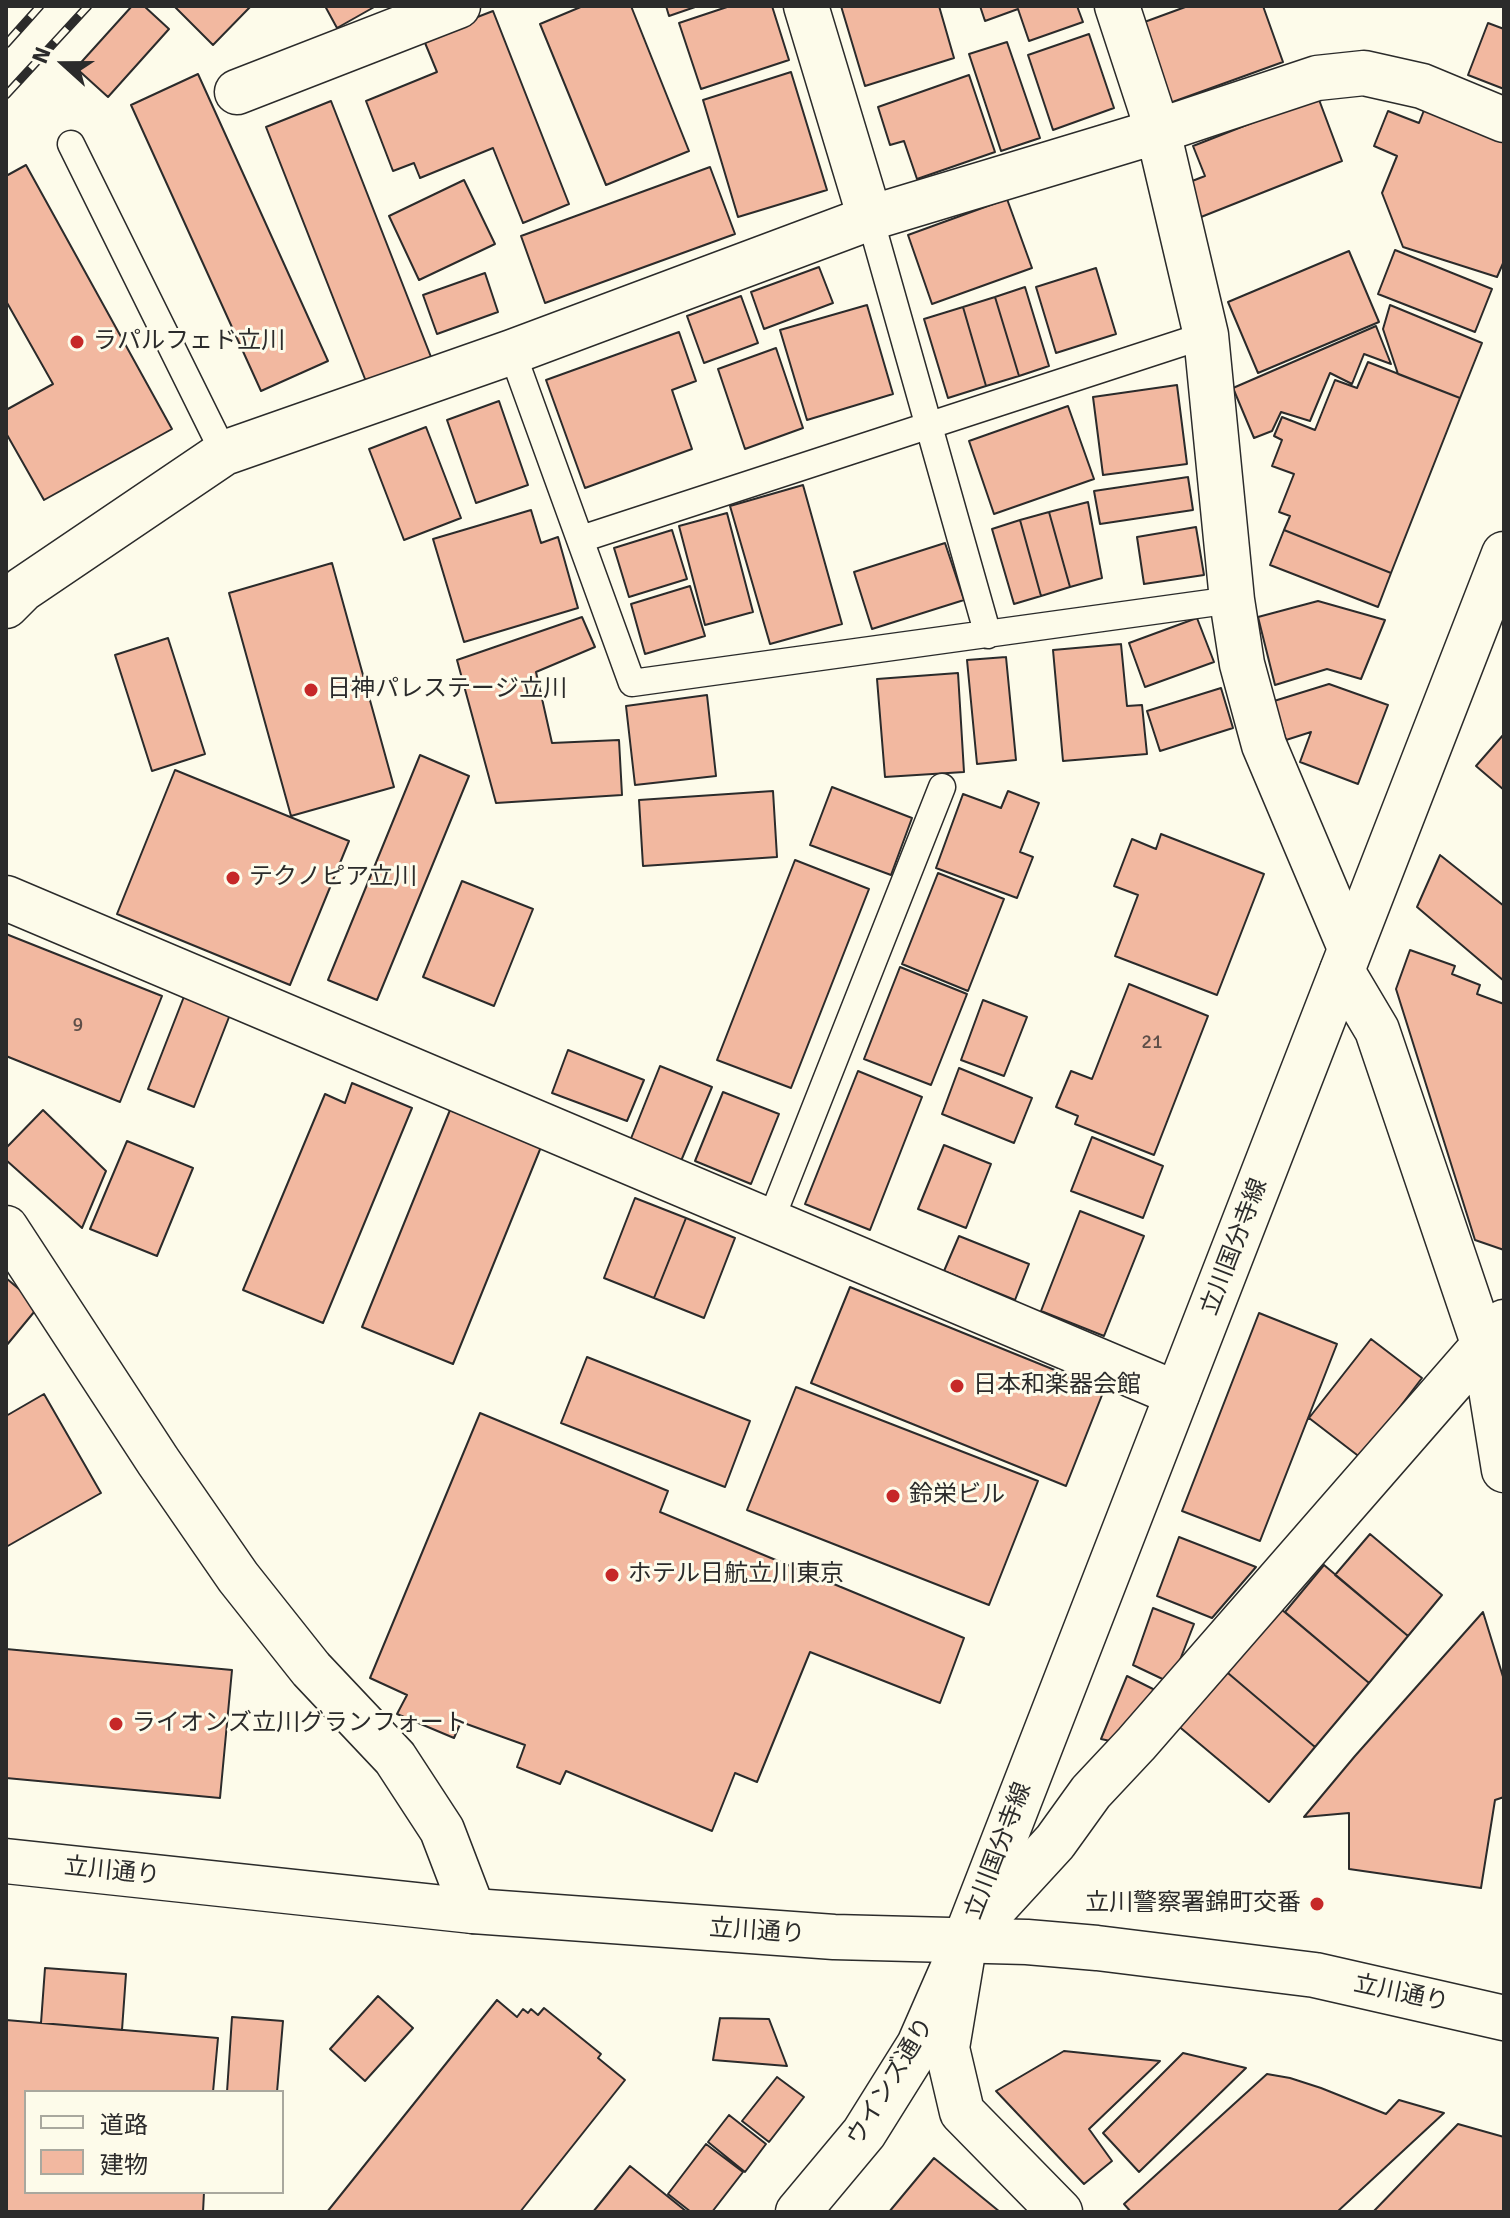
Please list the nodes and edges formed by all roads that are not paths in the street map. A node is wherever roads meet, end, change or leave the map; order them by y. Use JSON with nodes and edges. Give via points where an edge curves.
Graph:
{"nodes":[{"id":1,"x":458,"y":6,"type":"edge"},
{"id":2,"x":806,"y":6,"type":"edge"},
{"id":3,"x":1117,"y":6,"type":"edge"},
{"id":4,"x":237,"y":92,"type":"dead end"},
{"id":5,"x":1504,"y":120,"type":"edge"},
{"id":6,"x":1158,"y":131,"type":"junction"},
{"id":7,"x":71,"y":144,"type":"dead end"},
{"id":8,"x":870,"y":218,"type":"junction"},
{"id":9,"x":1206,"y":335,"type":"junction"},
{"id":10,"x":512,"y":352,"type":"junction"},
{"id":11,"x":929,"y":424,"type":"junction"},
{"id":12,"x":224,"y":453,"type":"junction"},
{"id":13,"x":581,"y":539,"type":"junction"},
{"id":14,"x":1504,"y":554,"type":"edge"},
{"id":15,"x":1232,"y":600,"type":"junction"},
{"id":16,"x":6,"y":606,"type":"edge"},
{"id":17,"x":988,"y":635,"type":"junction"},
{"id":18,"x":942,"y":787,"type":"dead end"},
{"id":19,"x":6,"y":898,"type":"edge"},
{"id":20,"x":1346,"y":960,"type":"junction"},
{"id":21,"x":770,"y":1222,"type":"junction"},
{"id":22,"x":6,"y":1228,"type":"edge"},
{"id":23,"x":1494,"y":1334,"type":"edge"},
{"id":24,"x":1177,"y":1394,"type":"junction"},
{"id":25,"x":1504,"y":1470,"type":"edge"},
{"id":26,"x":6,"y":1861,"type":"edge"},
{"id":27,"x":473,"y":1911,"type":"junction"},
{"id":28,"x":965,"y":1940,"type":"junction"},
{"id":29,"x":1504,"y":2018,"type":"edge"},
{"id":30,"x":798,"y":2212,"type":"edge"},
{"id":31,"x":1060,"y":2212,"type":"edge"}],
"edges":[{"from":1,"to":4,"type":"street"},
{"from":2,"to":8,"type":"street"},
{"from":3,"to":6,"type":"street"},
{"from":5,"to":6,"type":"street","via":[[1422,86],[1364,73],[1317,78]]},
{"from":6,"to":8,"type":"street"},
{"from":6,"to":9,"type":"street"},
{"from":7,"to":12,"type":"lane"},
{"from":8,"to":10,"type":"street"},
{"from":8,"to":11,"type":"lane"},
{"from":9,"to":11,"type":"lane"},
{"from":9,"to":15,"type":"street"},
{"from":10,"to":12,"type":"street"},
{"from":10,"to":13,"type":"lane"},
{"from":11,"to":13,"type":"lane"},
{"from":11,"to":17,"type":"lane"},
{"from":12,"to":16,"type":"street","via":[[23,589]]},
{"from":13,"to":17,"type":"lane","via":[[632,683]]},
{"from":14,"to":20,"type":"street","name":"立川国分寺線"},
{"from":15,"to":17,"type":"lane"},
{"from":15,"to":20,"type":"street","via":[[1242,664],[1264,745]]},
{"from":18,"to":21,"type":"lane"},
{"from":19,"to":21,"type":"street"},
{"from":20,"to":23,"type":"street"},
{"from":20,"to":24,"type":"street","name":"立川国分寺線"},
{"from":21,"to":24,"type":"street"},
{"from":22,"to":27,"type":"street","via":[[238,1577],[311,1669],[395,1758],[442,1830]]},
{"from":23,"to":25,"type":"street"},
{"from":23,"to":28,"type":"street"},
{"from":24,"to":28,"type":"street","name":"立川国分寺線"},
{"from":26,"to":27,"type":"street","name":"立川通り"},
{"from":27,"to":28,"type":"street","name":"立川通り","via":[[834,1937]]},
{"from":28,"to":29,"type":"street","name":"立川通り","via":[[1097,1948],[1315,1975]]},
{"from":28,"to":30,"type":"street","name":"ウインズ通り","via":[[919,2045],[864,2133]]},
{"from":28,"to":31,"type":"street","via":[[947,2048],[962,2112]]}]}
